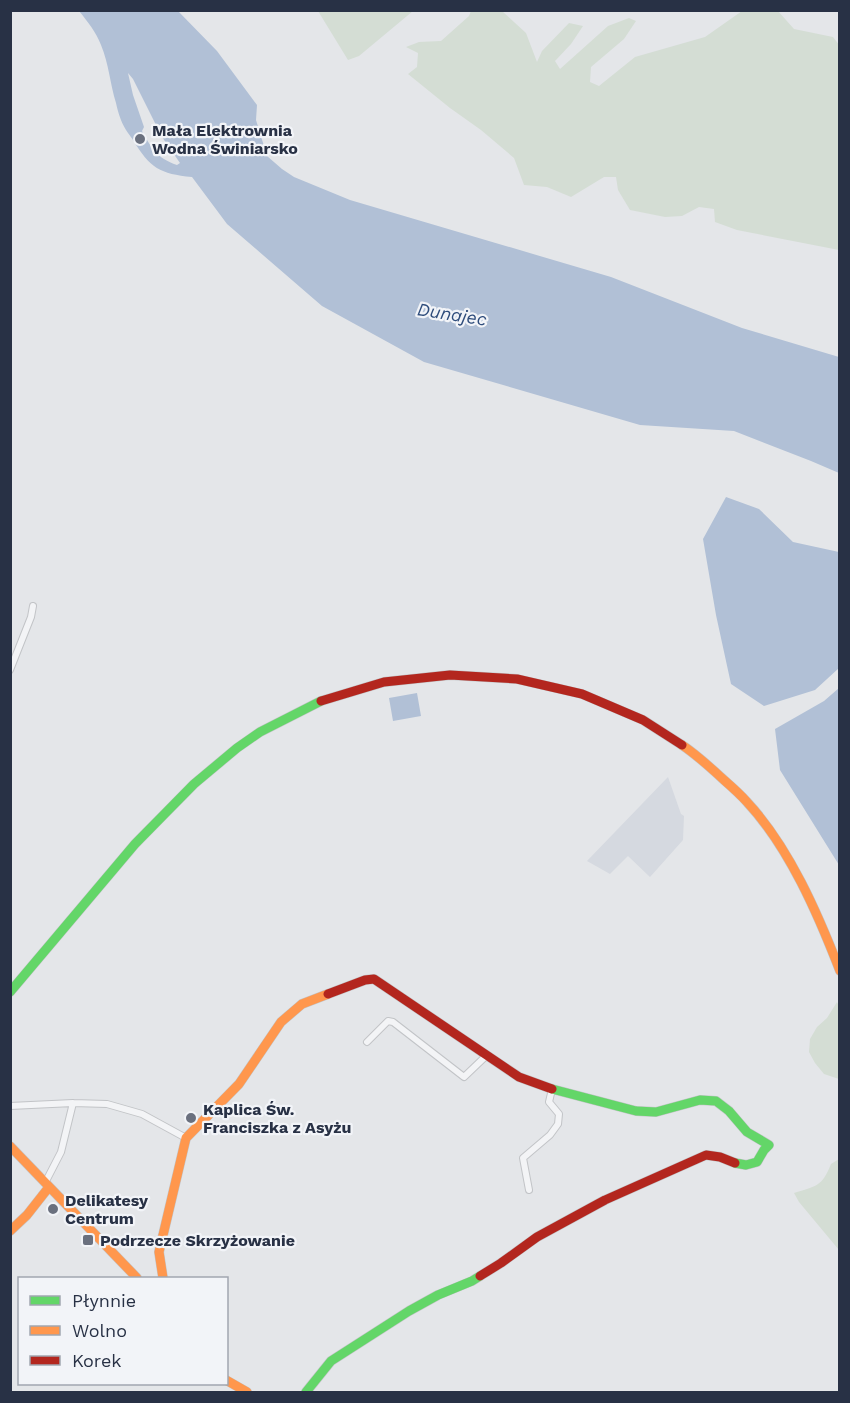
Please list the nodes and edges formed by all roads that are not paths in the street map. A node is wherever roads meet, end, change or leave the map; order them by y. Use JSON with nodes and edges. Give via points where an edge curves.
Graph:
{"nodes":[{"id":1,"x":33,"y":606,"type":"dead end"},
{"id":2,"x":10,"y":670,"type":"edge"},
{"id":3,"x":840,"y":971,"type":"edge"},
{"id":4,"x":10,"y":992,"type":"edge"},
{"id":5,"x":367,"y":1042,"type":"dead end"},
{"id":6,"x":488,"y":1055,"type":"junction"},
{"id":7,"x":552,"y":1089,"type":"junction"},
{"id":8,"x":73,"y":1103,"type":"junction"},
{"id":9,"x":10,"y":1106,"type":"edge"},
{"id":10,"x":186,"y":1138,"type":"junction"},
{"id":11,"x":10,"y":1146,"type":"edge"},
{"id":12,"x":47,"y":1185,"type":"junction"},
{"id":13,"x":529,"y":1190,"type":"dead end"},
{"id":14,"x":10,"y":1231,"type":"edge"},
{"id":15,"x":136,"y":1277,"type":"edge"},
{"id":16,"x":163,"y":1277,"type":"edge"},
{"id":17,"x":228,"y":1381,"type":"edge"},
{"id":18,"x":247,"y":1392,"type":"edge"},
{"id":19,"x":306,"y":1392,"type":"edge"}],
"edges":[{"from":1,"to":2,"type":"street"},
{"from":3,"to":4,"type":"street","via":[[806,892],[775,838],[747,802],[694,753],[636,716],[591,696],[529,680],[456,674],[404,678],[344,693],[282,719],[235,749],[156,820]]},
{"from":5,"to":6,"type":"street","via":[[388,1021],[393,1022],[464,1077]]},
{"from":6,"to":7,"type":"street","via":[[519,1077]]},
{"from":6,"to":10,"type":"street","via":[[374,979],[365,980],[302,1004],[281,1022],[238,1084]]},
{"from":7,"to":13,"type":"street","via":[[549,1102],[559,1114],[558,1124],[522,1158]]},
{"from":7,"to":19,"type":"street","via":[[636,1111],[656,1112],[700,1100],[716,1101],[747,1132],[770,1145],[757,1162],[747,1166],[706,1155],[605,1200],[537,1237],[472,1281],[383,1328],[332,1361]]},
{"from":8,"to":9,"type":"street"},
{"from":8,"to":10,"type":"street","via":[[107,1104],[142,1114]]},
{"from":8,"to":12,"type":"street","via":[[61,1152]]},
{"from":10,"to":16,"type":"street","via":[[159,1252]]},
{"from":11,"to":12,"type":"street"},
{"from":12,"to":14,"type":"street","via":[[27,1215]]},
{"from":12,"to":15,"type":"street"},
{"from":17,"to":18,"type":"street"}]}
